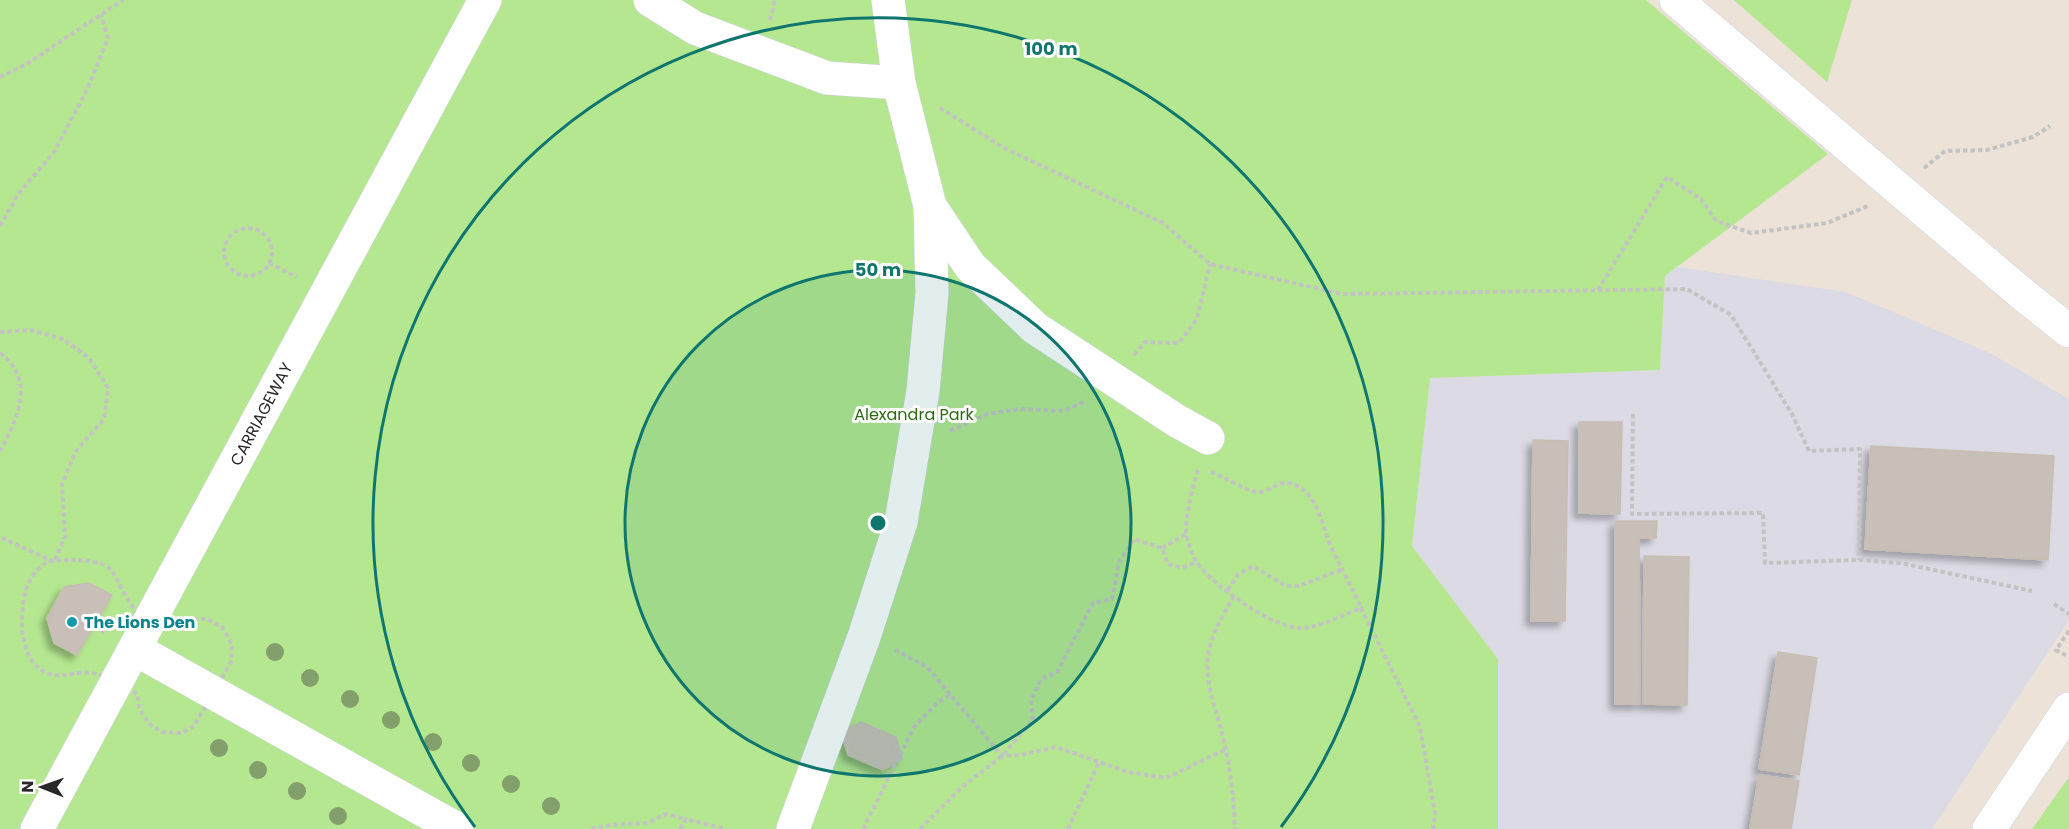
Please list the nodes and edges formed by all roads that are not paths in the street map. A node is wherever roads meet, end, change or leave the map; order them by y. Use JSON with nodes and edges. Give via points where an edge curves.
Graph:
{"nodes":[{"id":1,"x":650,"y":0,"type":"edge"},
{"id":2,"x":888,"y":0,"type":"edge"},
{"id":3,"x":1676,"y":0,"type":"edge"},
{"id":4,"x":478,"y":4,"type":"edge"},
{"id":5,"x":899,"y":83,"type":"junction"},
{"id":6,"x":930,"y":206,"type":"junction"},
{"id":7,"x":2069,"y":331,"type":"edge"},
{"id":8,"x":1208,"y":438,"type":"dead end"},
{"id":9,"x":140,"y":638,"type":"junction"},
{"id":10,"x":2069,"y":710,"type":"edge"},
{"id":11,"x":37,"y":829,"type":"edge"},
{"id":12,"x":457,"y":829,"type":"edge"},
{"id":13,"x":793,"y":829,"type":"edge"},
{"id":14,"x":1989,"y":829,"type":"edge"}],
"edges":[{"from":1,"to":5,"type":"street","via":[[696,28],[827,78]]},
{"from":2,"to":5,"type":"street"},
{"from":3,"to":7,"type":"street"},
{"from":4,"to":9,"type":"street","name":"CARRIAGEWAY"},
{"from":5,"to":6,"type":"street"},
{"from":6,"to":8,"type":"street","via":[[970,266],[1035,328]]},
{"from":6,"to":13,"type":"street","via":[[932,293],[923,391],[900,522],[864,637]]},
{"from":9,"to":11,"type":"street","name":"CARRIAGEWAY"},
{"from":9,"to":12,"type":"street"},
{"from":10,"to":14,"type":"street"}]}
